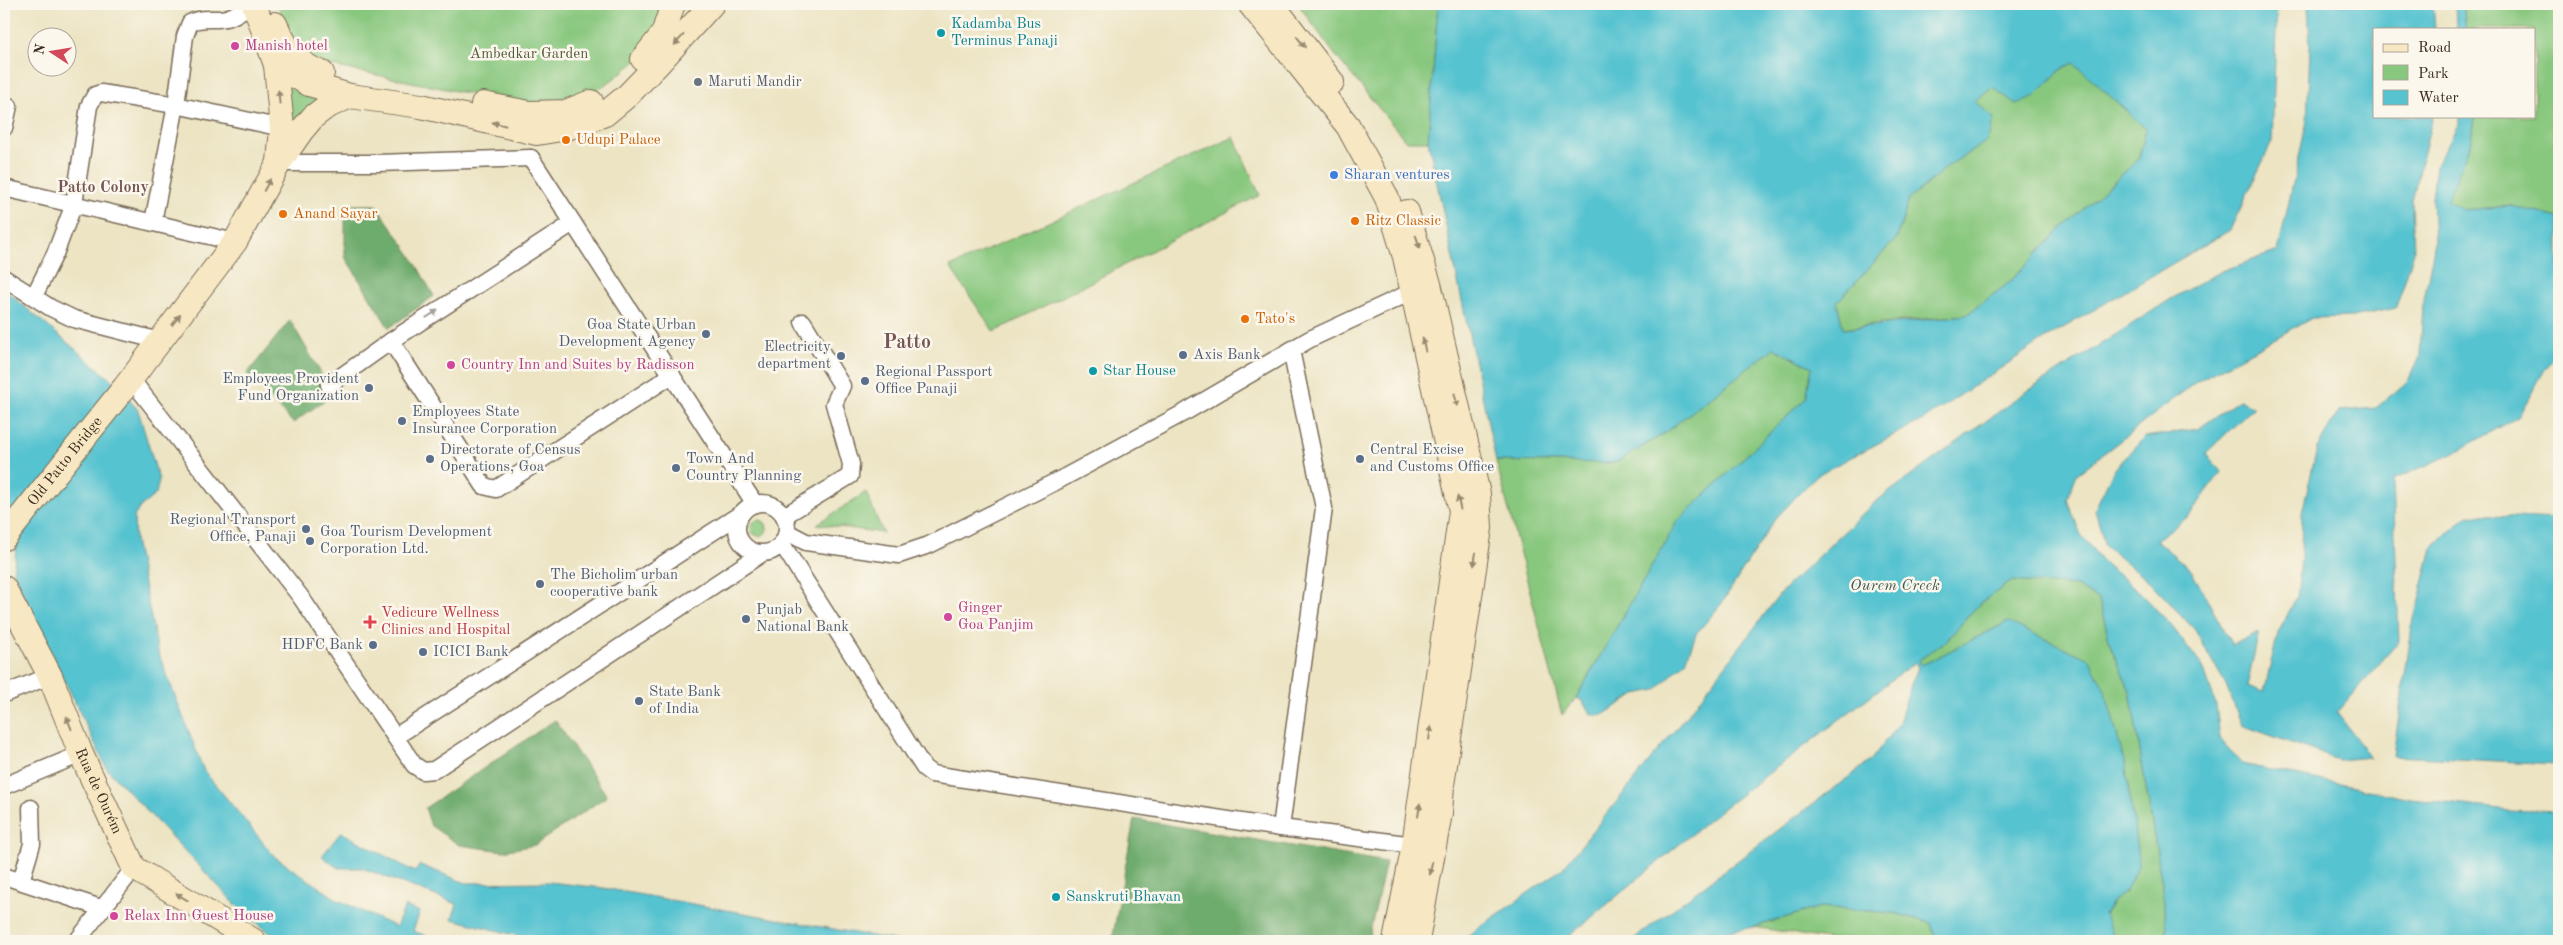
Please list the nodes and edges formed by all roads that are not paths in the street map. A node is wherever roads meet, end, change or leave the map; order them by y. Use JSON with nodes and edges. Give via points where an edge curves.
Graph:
{"nodes":[{"id":1,"x":252,"y":4,"type":"edge"},
{"id":2,"x":266,"y":4,"type":"edge"},
{"id":3,"x":673,"y":4,"type":"edge"},
{"id":4,"x":712,"y":4,"type":"edge"},
{"id":5,"x":1250,"y":4,"type":"edge"},
{"id":6,"x":1272,"y":4,"type":"edge"},
{"id":7,"x":276,"y":65,"type":"junction"},
{"id":8,"x":350,"y":96,"type":"junction"},
{"id":9,"x":176,"y":105,"type":"junction"},
{"id":10,"x":9,"y":106,"type":"dead end"},
{"id":11,"x":4,"y":128,"type":"edge"},
{"id":12,"x":282,"y":128,"type":"junction"},
{"id":13,"x":537,"y":133,"type":"junction"},
{"id":14,"x":531,"y":158,"type":"junction"},
{"id":15,"x":279,"y":163,"type":"junction"},
{"id":16,"x":4,"y":188,"type":"edge"},
{"id":17,"x":74,"y":204,"type":"junction"},
{"id":18,"x":153,"y":222,"type":"junction"},
{"id":19,"x":573,"y":223,"type":"junction"},
{"id":20,"x":235,"y":242,"type":"junction"},
{"id":21,"x":4,"y":278,"type":"edge"},
{"id":22,"x":1421,"y":288,"type":"junction"},
{"id":23,"x":34,"y":296,"type":"junction"},
{"id":24,"x":804,"y":322,"type":"dead end"},
{"id":25,"x":160,"y":341,"type":"junction"},
{"id":26,"x":391,"y":341,"type":"junction"},
{"id":27,"x":1291,"y":350,"type":"junction"},
{"id":28,"x":672,"y":375,"type":"junction"},
{"id":29,"x":128,"y":383,"type":"junction"},
{"id":30,"x":329,"y":385,"type":"dead end"},
{"id":31,"x":748,"y":508,"type":"junction"},
{"id":32,"x":784,"y":516,"type":"junction"},
{"id":33,"x":4,"y":538,"type":"edge"},
{"id":34,"x":785,"y":538,"type":"junction"},
{"id":35,"x":761,"y":554,"type":"junction"},
{"id":36,"x":4,"y":588,"type":"edge"},
{"id":37,"x":50,"y":676,"type":"junction"},
{"id":38,"x":4,"y":694,"type":"edge"},
{"id":39,"x":394,"y":738,"type":"junction"},
{"id":40,"x":81,"y":754,"type":"junction"},
{"id":41,"x":1433,"y":783,"type":"junction"},
{"id":42,"x":4,"y":786,"type":"edge"},
{"id":43,"x":31,"y":808,"type":"dead end"},
{"id":44,"x":1281,"y":828,"type":"junction"},
{"id":45,"x":1414,"y":845,"type":"junction"},
{"id":46,"x":134,"y":868,"type":"junction"},
{"id":47,"x":4,"y":876,"type":"edge"},
{"id":48,"x":21,"y":881,"type":"junction"},
{"id":49,"x":101,"y":908,"type":"junction"},
{"id":50,"x":1413,"y":911,"type":"junction"},
{"id":51,"x":222,"y":933,"type":"edge"},
{"id":52,"x":77,"y":941,"type":"edge"},
{"id":53,"x":254,"y":941,"type":"edge"},
{"id":54,"x":1395,"y":941,"type":"edge"},
{"id":55,"x":1417,"y":941,"type":"edge"}],
"edges":[{"from":1,"to":7,"type":"main road"},
{"from":1,"to":9,"type":"street","via":[[225,18],[199,18],[190,23],[185,36]]},
{"from":2,"to":3,"type":"main road","via":[[288,52],[312,69],[343,80],[412,89],[529,113],[566,112],[595,100],[636,68],[663,34]]},
{"from":4,"to":13,"type":"main road","one_way":true,"via":[[651,71],[604,114],[567,128]]},
{"from":5,"to":22,"type":"main road","via":[[1348,126],[1387,198]]},
{"from":6,"to":22,"type":"main road","one_way":true,"via":[[1352,108],[1403,199],[1420,248]]},
{"from":7,"to":8,"type":"main road","via":[[309,84]]},
{"from":12,"to":7,"type":"main road","one_way":true},
{"from":13,"to":8,"type":"main road","one_way":true,"via":[[421,106]]},
{"from":8,"to":15,"type":"main road","name":"Old Patto Bridge","via":[[313,117]]},
{"from":9,"to":12,"type":"street"},
{"from":9,"to":17,"type":"street","via":[[101,93],[95,95],[89,106]]},
{"from":9,"to":18,"type":"street"},
{"from":10,"to":11,"type":"street"},
{"from":12,"to":15,"type":"main road"},
{"from":13,"to":14,"type":"street","via":[[536,150]]},
{"from":14,"to":15,"type":"street"},
{"from":14,"to":19,"type":"street"},
{"from":20,"to":15,"type":"main road","name":"Old Patto Bridge","one_way":true},
{"from":16,"to":17,"type":"street"},
{"from":17,"to":18,"type":"street"},
{"from":17,"to":23,"type":"street","via":[[55,254]]},
{"from":18,"to":20,"type":"street"},
{"from":26,"to":19,"type":"street","one_way":true},
{"from":19,"to":28,"type":"street"},
{"from":25,"to":20,"type":"main road","name":"Old Patto Bridge","one_way":true},
{"from":21,"to":23,"type":"street"},
{"from":22,"to":27,"type":"street"},
{"from":22,"to":41,"type":"main road","via":[[1478,494],[1480,528]]},
{"from":23,"to":25,"type":"street","via":[[74,319]]},
{"from":24,"to":32,"type":"street","via":[[842,386],[834,404],[851,464],[850,476]]},
{"from":25,"to":29,"type":"main road","name":"Old Patto Bridge"},
{"from":26,"to":28,"type":"street","via":[[484,486],[496,489]]},
{"from":26,"to":30,"type":"street"},
{"from":27,"to":34,"type":"street","via":[[1070,474],[929,545],[899,555]]},
{"from":27,"to":44,"type":"street","via":[[1324,508]]},
{"from":28,"to":31,"type":"street"},
{"from":29,"to":33,"type":"main road","name":"Old Patto Bridge"},
{"from":29,"to":39,"type":"street","via":[[300,596]]},
{"from":31,"to":32,"type":"street","via":[[772,505]]},
{"from":31,"to":35,"type":"street","via":[[737,530],[739,539],[752,552]]},
{"from":31,"to":39,"type":"street"},
{"from":32,"to":34,"type":"street"},
{"from":34,"to":35,"type":"street","via":[[773,552]]},
{"from":34,"to":44,"type":"street","via":[[908,743],[924,768],[932,774]]},
{"from":35,"to":39,"type":"street","via":[[434,770],[423,771],[414,765]]},
{"from":36,"to":37,"type":"main road","name":"Rua de Ourém"},
{"from":37,"to":38,"type":"street"},
{"from":40,"to":37,"type":"main road","name":"Rua de Ourém","one_way":true},
{"from":40,"to":42,"type":"street"},
{"from":40,"to":46,"type":"main road","name":"Rua de Ourém"},
{"from":45,"to":41,"type":"main road","one_way":true},
{"from":41,"to":50,"type":"main road","one_way":true,"via":[[1440,813]]},
{"from":43,"to":48,"type":"street","via":[[32,844]]},
{"from":44,"to":45,"type":"street"},
{"from":45,"to":50,"type":"main road"},
{"from":46,"to":49,"type":"street"},
{"from":51,"to":46,"type":"main road","one_way":true},
{"from":47,"to":48,"type":"street"},
{"from":48,"to":49,"type":"street"},
{"from":49,"to":52,"type":"street"},
{"from":50,"to":54,"type":"main road"},
{"from":50,"to":55,"type":"main road"},
{"from":51,"to":53,"type":"main road"}]}
